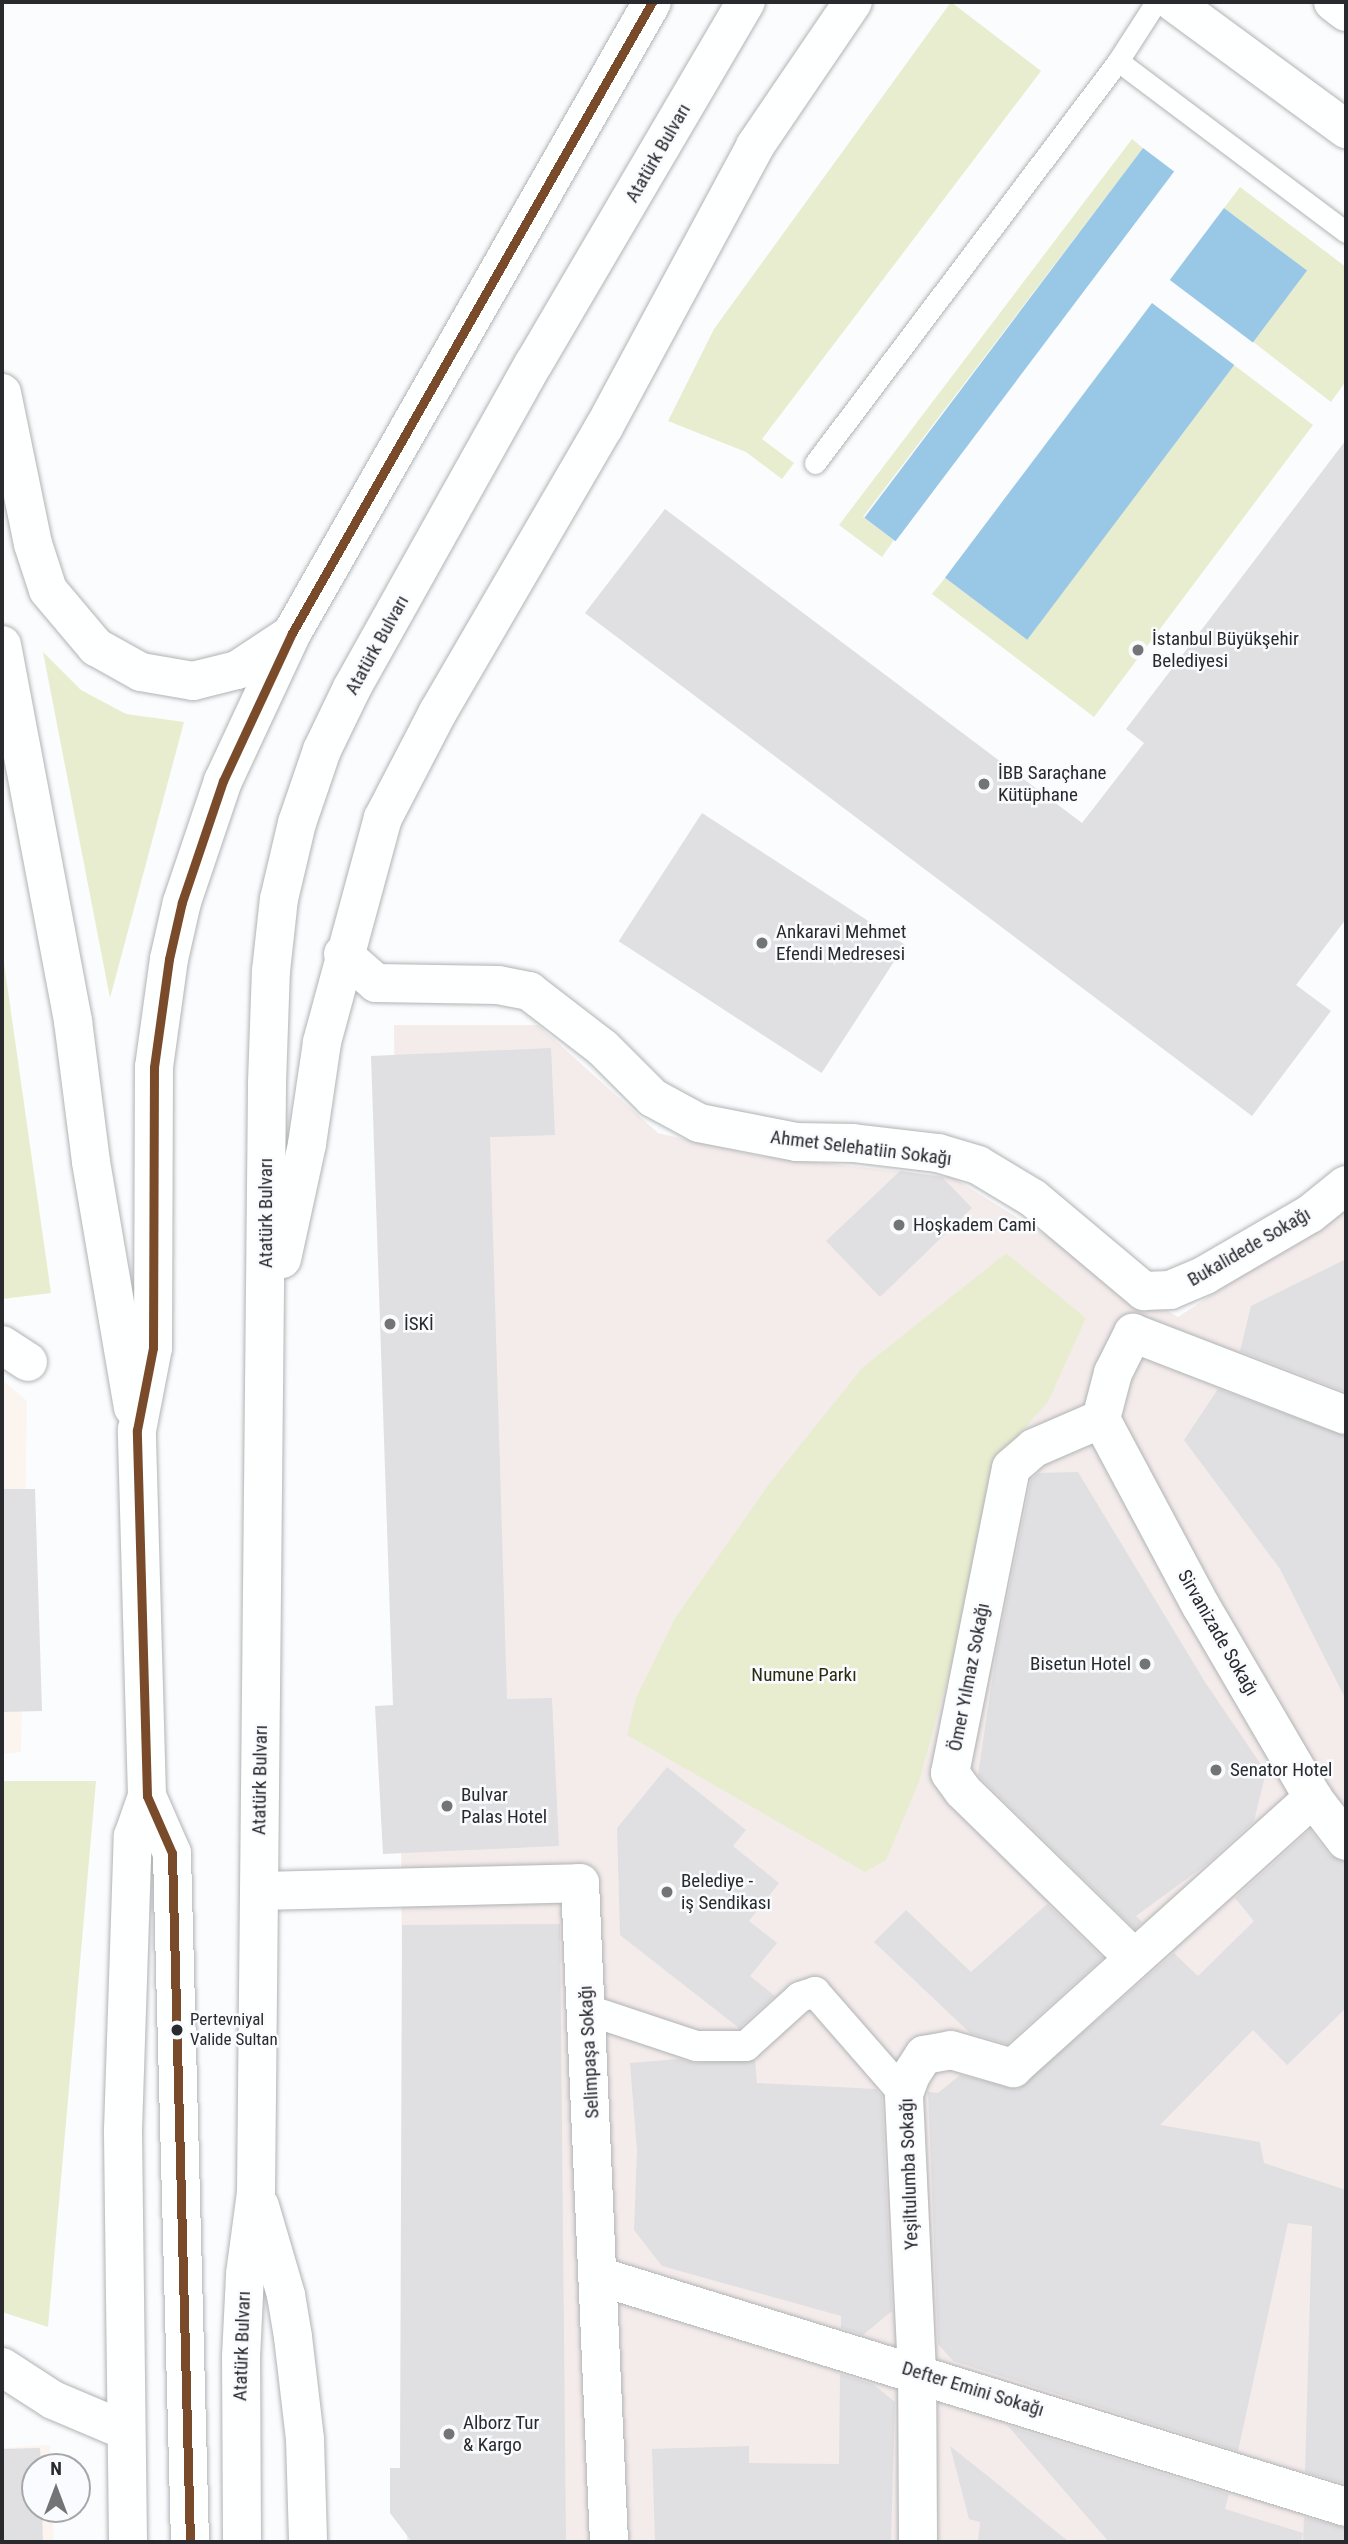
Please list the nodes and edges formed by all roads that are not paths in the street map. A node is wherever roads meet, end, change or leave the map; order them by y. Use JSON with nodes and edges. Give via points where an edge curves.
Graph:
{"nodes":[{"id":1,"x":653,"y":2,"type":"edge"},
{"id":2,"x":746,"y":2,"type":"edge"},
{"id":3,"x":853,"y":2,"type":"edge"},
{"id":4,"x":1156,"y":2,"type":"edge"},
{"id":5,"x":1174,"y":2,"type":"edge"},
{"id":6,"x":1333,"y":2,"type":"edge"},
{"id":7,"x":1346,"y":12,"type":"edge"},
{"id":8,"x":1118,"y":61,"type":"junction"},
{"id":9,"x":1346,"y":129,"type":"edge"},
{"id":10,"x":1346,"y":232,"type":"edge"},
{"id":11,"x":2,"y":393,"type":"edge"},
{"id":12,"x":815,"y":463,"type":"dead end"},
{"id":13,"x":292,"y":633,"type":"junction"},
{"id":14,"x":2,"y":645,"type":"edge"},
{"id":15,"x":343,"y":954,"type":"junction"},
{"id":16,"x":1346,"y":1185,"type":"edge"},
{"id":17,"x":1144,"y":1291,"type":"joint"},
{"id":18,"x":266,"y":1333,"type":"junction"},
{"id":19,"x":1346,"y":1415,"type":"edge"},
{"id":20,"x":1101,"y":1419,"type":"junction"},
{"id":21,"x":137,"y":1430,"type":"junction"},
{"id":22,"x":148,"y":1796,"type":"junction"},
{"id":23,"x":1313,"y":1798,"type":"junction"},
{"id":24,"x":1346,"y":1841,"type":"edge"},
{"id":25,"x":259,"y":1891,"type":"junction"},
{"id":26,"x":1132,"y":1956,"type":"junction"},
{"id":27,"x":588,"y":2010,"type":"junction"},
{"id":28,"x":904,"y":2094,"type":"junction"},
{"id":29,"x":256,"y":2193,"type":"junction"},
{"id":30,"x":598,"y":2276,"type":"junction"},
{"id":31,"x":2,"y":2367,"type":"edge"},
{"id":32,"x":917,"y":2372,"type":"junction"},
{"id":33,"x":124,"y":2430,"type":"junction"},
{"id":34,"x":1346,"y":2507,"type":"edge"},
{"id":35,"x":128,"y":2542,"type":"edge"},
{"id":36,"x":190,"y":2542,"type":"edge"},
{"id":37,"x":242,"y":2542,"type":"edge"},
{"id":38,"x":309,"y":2542,"type":"edge"},
{"id":39,"x":609,"y":2542,"type":"edge"},
{"id":40,"x":918,"y":2542,"type":"edge"}],
"edges":[{"from":1,"to":13,"type":"main road"},
{"from":2,"to":18,"type":"main road","name":"Atatürk Bulvarı","via":[[534,363],[322,750],[279,899],[271,971]]},
{"from":3,"to":15,"type":"main road","via":[[755,146],[604,427],[438,712],[383,818]]},
{"from":4,"to":8,"type":"lane"},
{"from":5,"to":9,"type":"main road"},
{"from":6,"to":7,"type":"main road"},
{"from":8,"to":10,"type":"lane"},
{"from":8,"to":12,"type":"lane"},
{"from":11,"to":13,"type":"main road","via":[[33,544],[48,590],[96,647],[141,672],[193,681],[237,670]]},
{"from":13,"to":21,"type":"main road","via":[[223,781],[182,902],[169,959],[154,1067],[153,1348]]},
{"from":14,"to":21,"type":"main road","via":[[73,1021],[91,1162]]},
{"from":15,"to":17,"type":"main road","name":"Ahmet Selehatiin Sokağı","via":[[365,978],[376,983],[498,985],[529,991],[582,1030],[653,1098],[699,1123],[797,1142],[938,1153],[978,1165],[1033,1198]]},
{"from":15,"to":18,"type":"main road"},
{"from":16,"to":17,"type":"main road","name":"Bukalidede Sokağı","via":[[1310,1214],[1205,1275],[1170,1290]]},
{"from":18,"to":25,"type":"main road","name":"Atatürk Bulvarı"},
{"from":19,"to":20,"type":"main road","via":[[1133,1333],[1113,1373]]},
{"from":20,"to":23,"type":"main road","name":"Sirvanizade Sokağı","via":[[1201,1606]]},
{"from":20,"to":26,"type":"main road","name":"Ömer Yılmaz Sokağı","via":[[1034,1448],[1012,1468],[950,1773]]},
{"from":21,"to":22,"type":"main road"},
{"from":22,"to":33,"type":"main road","via":[[133,1836],[123,2130]]},
{"from":22,"to":36,"type":"main road","via":[[172,1853]]},
{"from":23,"to":24,"type":"main road","name":"Sirvanizade Sokağı"},
{"from":23,"to":26,"type":"main road","name":"Yeşiltulumba Sokağı"},
{"from":25,"to":27,"type":"main road","name":"Selimpaşa Sokağı","via":[[580,1883]]},
{"from":25,"to":29,"type":"main road","name":"Atatürk Bulvarı"},
{"from":26,"to":28,"type":"main road","name":"Yeşiltulumba Sokağı","via":[[1013,2068],[951,2050],[924,2055]]},
{"from":27,"to":28,"type":"street","via":[[696,2046],[746,2046],[800,1997],[815,1992]]},
{"from":27,"to":30,"type":"main road","name":"Selimpaşa Sokağı"},
{"from":28,"to":32,"type":"main road","name":"Yeşiltulumba Sokağı"},
{"from":29,"to":37,"type":"main road","name":"Atatürk Bulvarı","via":[[242,2343]]},
{"from":29,"to":38,"type":"main road","via":[[291,2327],[305,2439]]},
{"from":30,"to":32,"type":"main road","name":"Defter Emini Sokağı"},
{"from":30,"to":39,"type":"main road","name":"Selimpaşa Sokağı"},
{"from":31,"to":33,"type":"main road","via":[[53,2400]]},
{"from":32,"to":34,"type":"main road","name":"Defter Emini Sokağı"},
{"from":32,"to":40,"type":"main road","name":"Yeşiltulumba Sokağı"},
{"from":33,"to":35,"type":"main road"}]}
